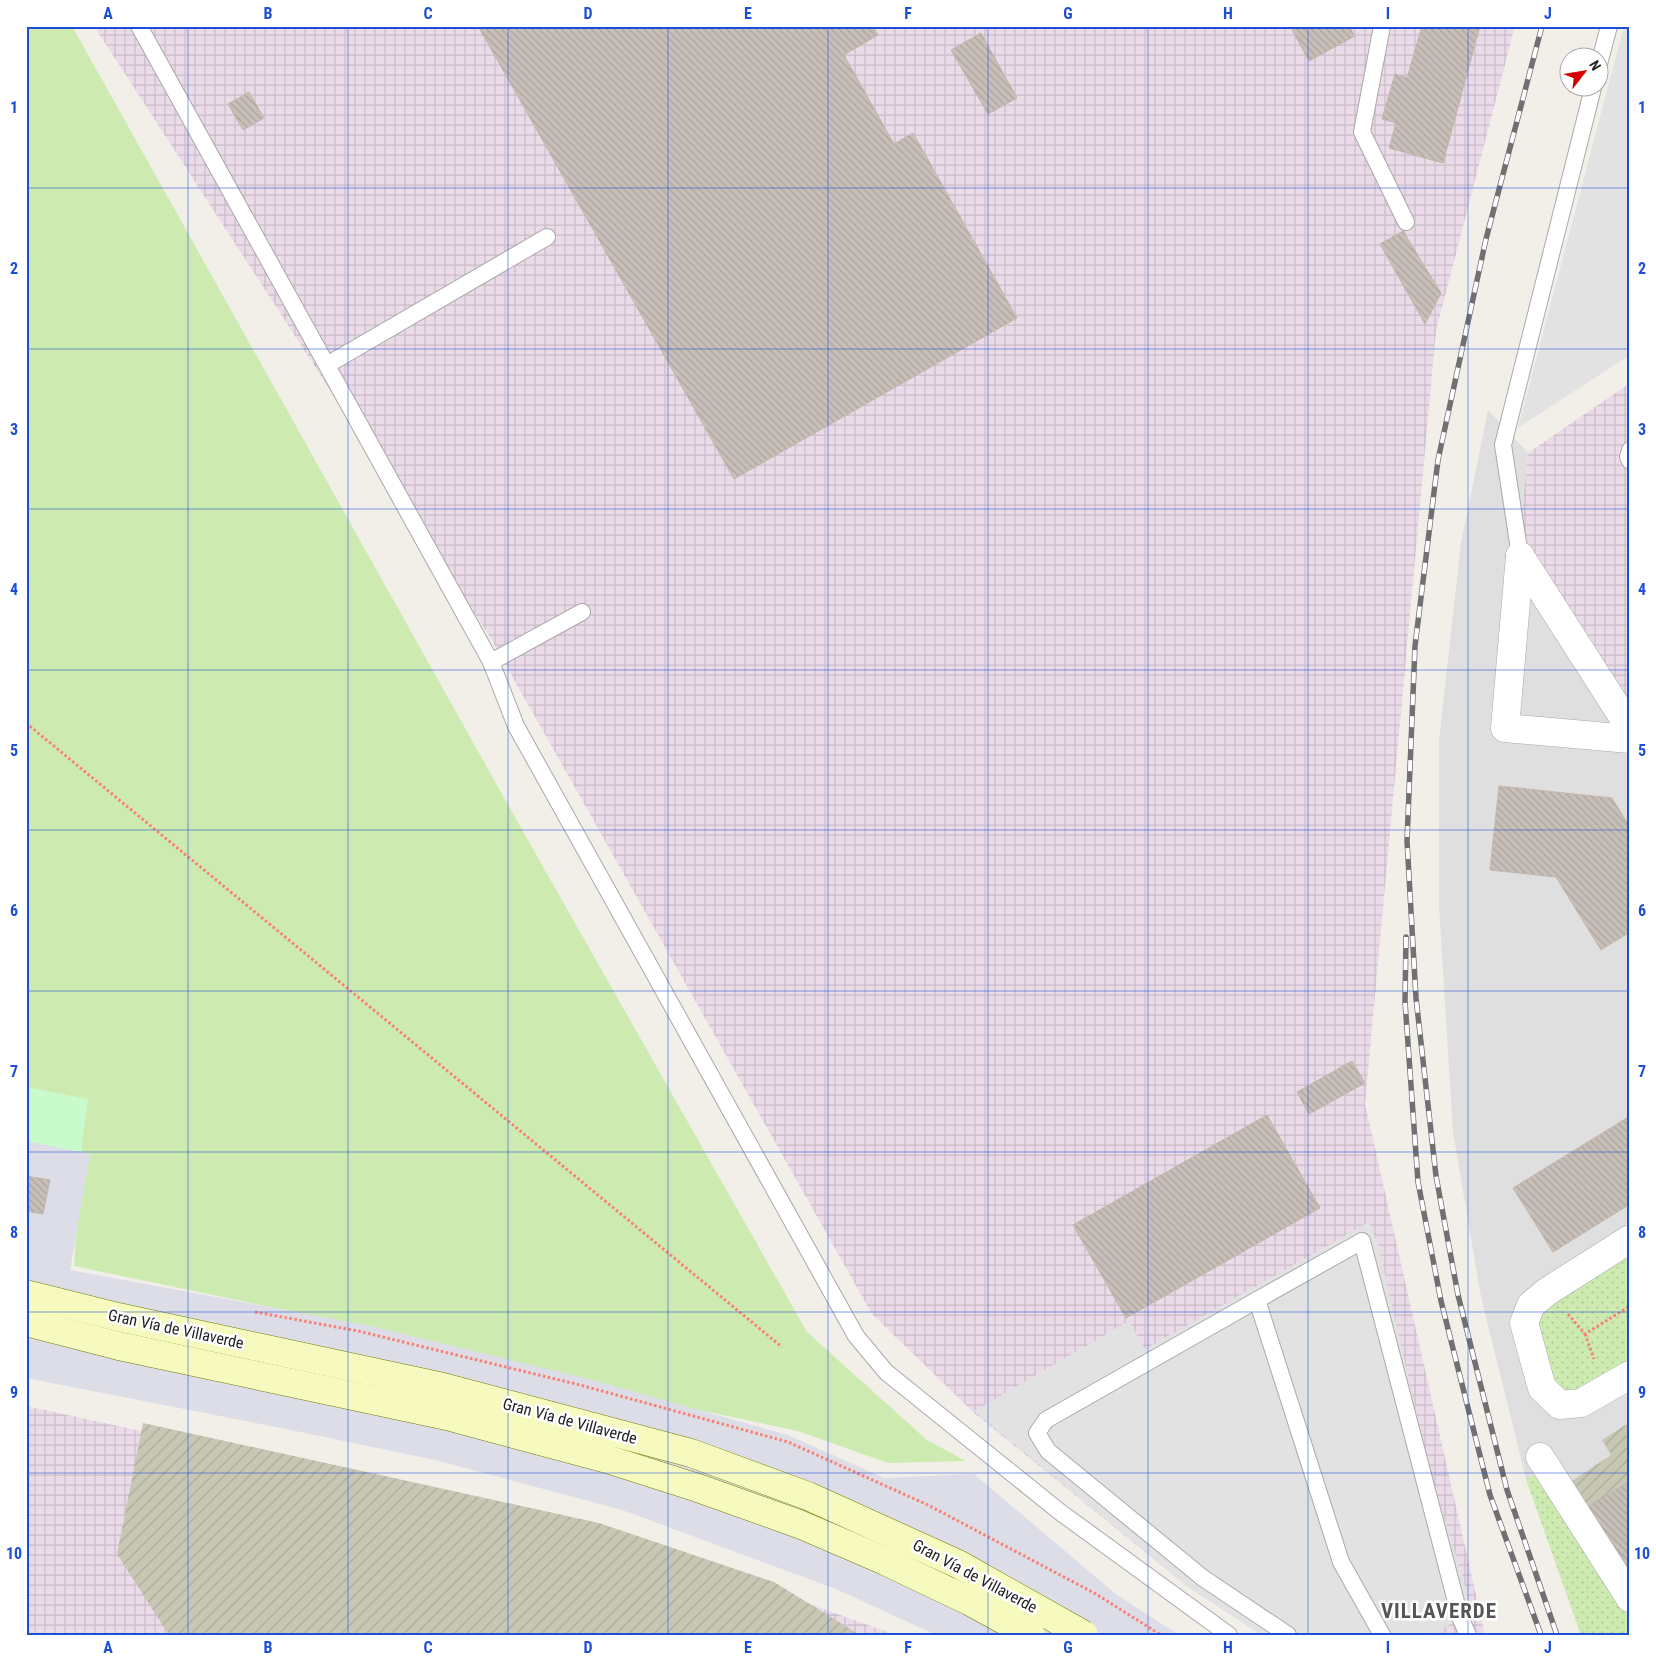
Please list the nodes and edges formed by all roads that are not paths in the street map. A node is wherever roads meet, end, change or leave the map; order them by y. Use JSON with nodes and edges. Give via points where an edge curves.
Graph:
{"nodes":[{"id":1,"x":139,"y":26,"type":"edge"},
{"id":2,"x":1609,"y":26,"type":"edge"},
{"id":3,"x":1378,"y":30,"type":"edge"},
{"id":4,"x":1603,"y":48,"type":"edge"},
{"id":5,"x":1591,"y":98,"type":"edge"},
{"id":6,"x":1406,"y":222,"type":"dead end"},
{"id":7,"x":547,"y":237,"type":"dead end"},
{"id":8,"x":327,"y":365,"type":"junction"},
{"id":9,"x":1630,"y":450,"type":"edge"},
{"id":10,"x":1630,"y":461,"type":"edge"},
{"id":11,"x":1520,"y":556,"type":"junction"},
{"id":12,"x":582,"y":612,"type":"dead end"},
{"id":13,"x":491,"y":662,"type":"junction"},
{"id":14,"x":1630,"y":728,"type":"edge"},
{"id":15,"x":1630,"y":739,"type":"edge"},
{"id":16,"x":1630,"y":1239,"type":"edge"},
{"id":17,"x":26,"y":1294,"type":"edge"},
{"id":18,"x":1257,"y":1300,"type":"junction"},
{"id":19,"x":26,"y":1322,"type":"edge"},
{"id":20,"x":1630,"y":1375,"type":"edge"},
{"id":21,"x":1540,"y":1457,"type":"dead end"},
{"id":22,"x":1630,"y":1598,"type":"edge"},
{"id":23,"x":1031,"y":1635,"type":"edge"},
{"id":24,"x":1084,"y":1635,"type":"edge"},
{"id":25,"x":1229,"y":1635,"type":"edge"},
{"id":26,"x":1288,"y":1635,"type":"edge"},
{"id":27,"x":1382,"y":1635,"type":"edge"},
{"id":28,"x":1468,"y":1635,"type":"edge"}],
"edges":[{"from":1,"to":8,"type":"lane"},
{"from":2,"to":4,"type":"lane"},
{"from":3,"to":6,"type":"lane","via":[[1362,132]]},
{"from":5,"to":11,"type":"lane","via":[[1503,445]]},
{"from":7,"to":8,"type":"lane"},
{"from":8,"to":13,"type":"lane"},
{"from":9,"to":10,"type":"lane"},
{"from":11,"to":14,"type":"street"},
{"from":11,"to":15,"type":"street","via":[[1505,728]]},
{"from":12,"to":13,"type":"lane"},
{"from":13,"to":25,"type":"lane","via":[[516,726],[856,1336],[886,1372],[1060,1512]]},
{"from":16,"to":20,"type":"street","via":[[1530,1305],[1524,1323],[1542,1388],[1560,1405],[1581,1403]]},
{"from":17,"to":24,"type":"street","name":"Gran Vía de Villaverde","bridge":true,"via":[[443,1387],[691,1453],[808,1496],[958,1564]]},
{"from":18,"to":26,"type":"lane","via":[[1046,1420],[1037,1433],[1048,1451],[1203,1578]]},
{"from":18,"to":27,"type":"lane","via":[[1341,1562]]},
{"from":18,"to":28,"type":"lane","via":[[1362,1241],[1460,1617]]},
{"from":19,"to":23,"type":"street","name":"Gran Vía de Villaverde","bridge":true,"via":[[119,1346],[447,1416],[606,1459],[799,1524],[969,1601]]},
{"from":21,"to":22,"type":"street"}]}
